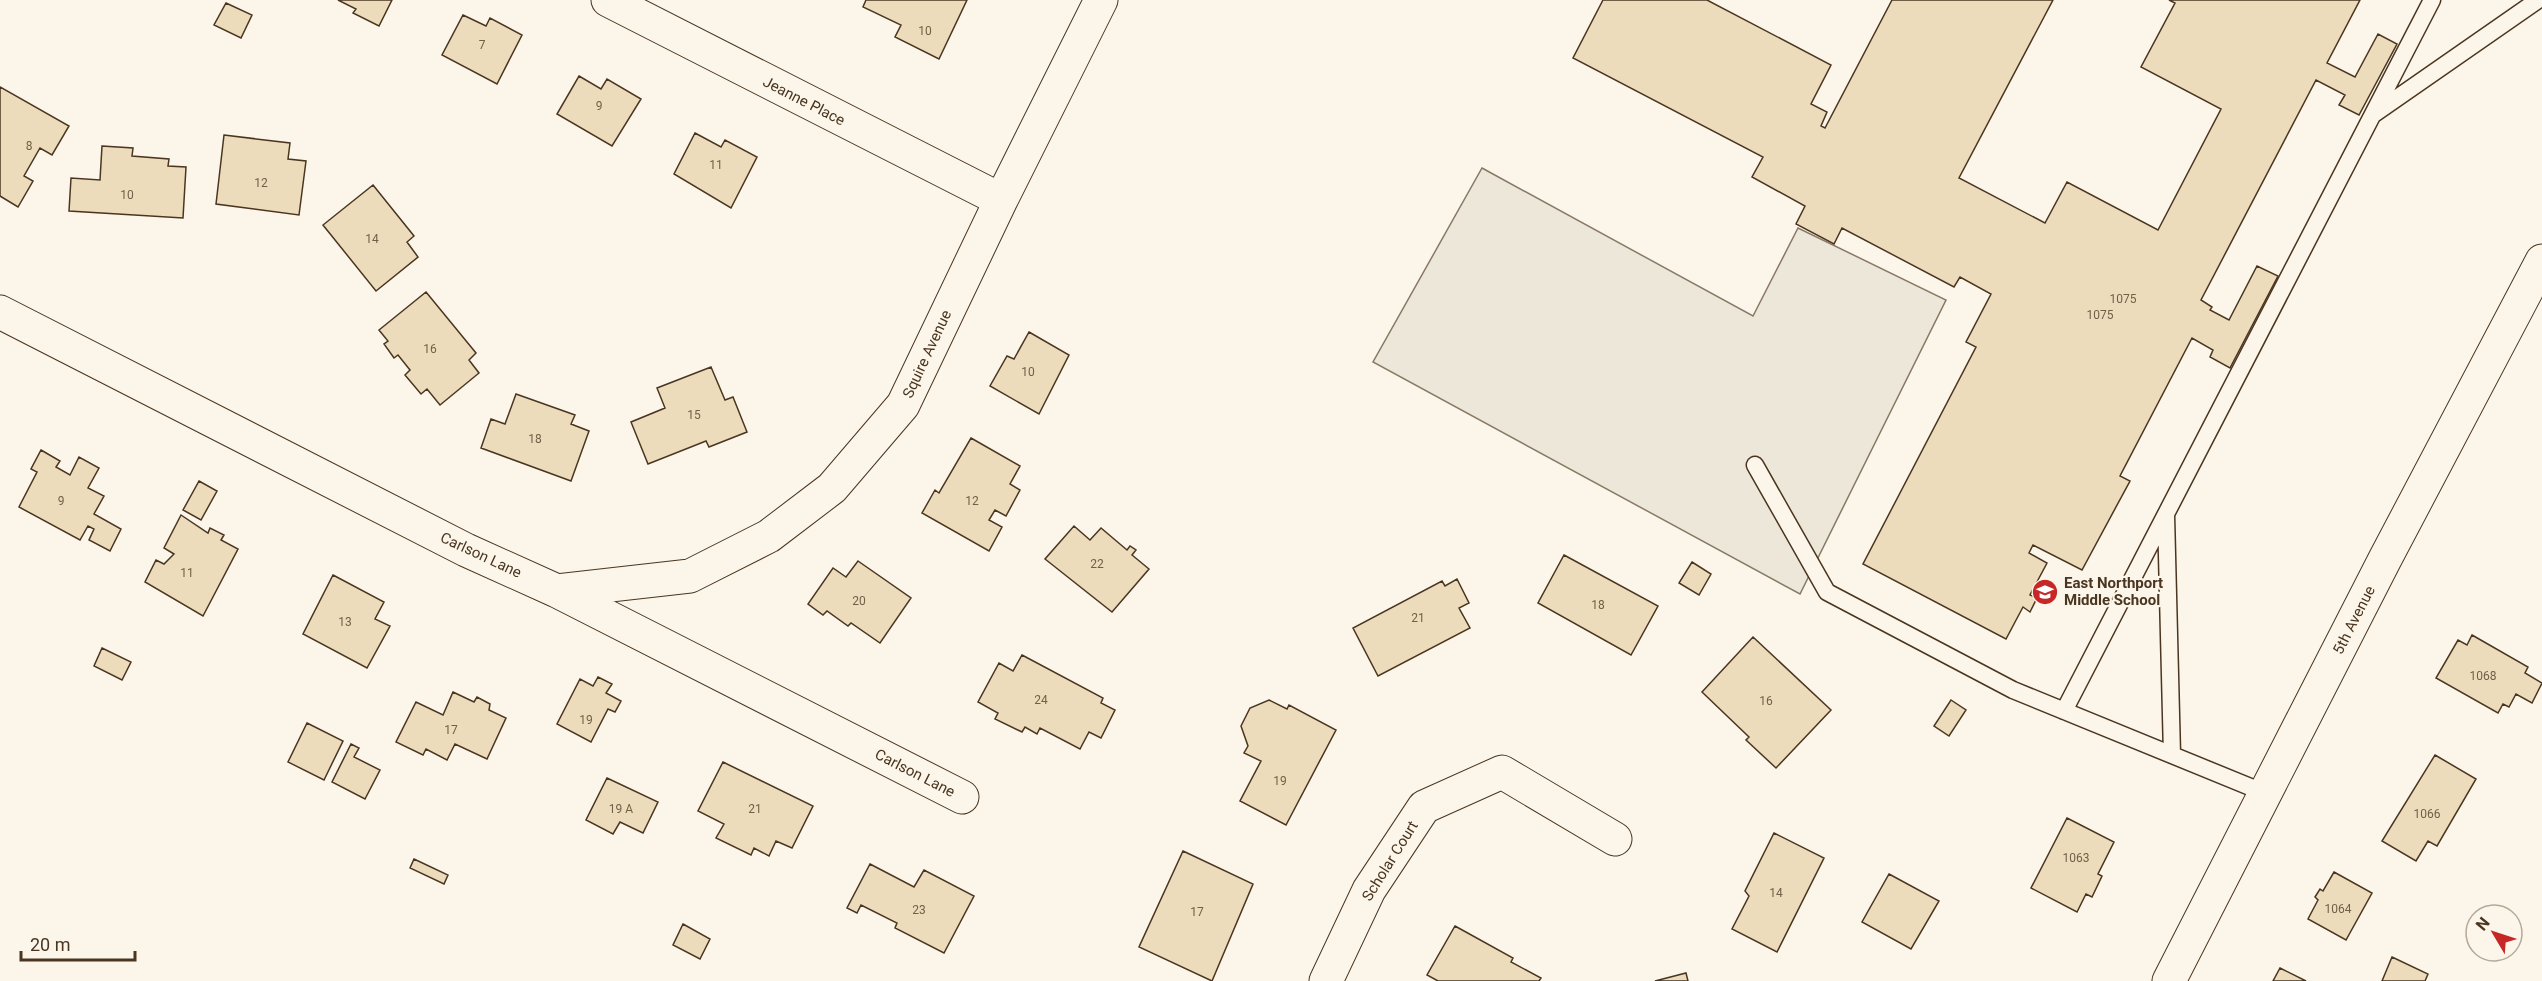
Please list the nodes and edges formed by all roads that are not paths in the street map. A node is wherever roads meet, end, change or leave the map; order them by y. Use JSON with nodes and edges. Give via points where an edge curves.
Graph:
{"nodes":[{"id":1,"x":608,"y":0,"type":"edge"},
{"id":2,"x":1101,"y":0,"type":"edge"},
{"id":3,"x":2432,"y":0,"type":"edge"},
{"id":4,"x":2538,"y":0,"type":"edge"},
{"id":5,"x":2372,"y":115,"type":"junction"},
{"id":6,"x":1001,"y":200,"type":"junction"},
{"id":7,"x":2542,"y":261,"type":"edge"},
{"id":8,"x":0,"y":312,"type":"edge"},
{"id":9,"x":1755,"y":465,"type":"dead end"},
{"id":10,"x":2166,"y":514,"type":"junction"},
{"id":11,"x":557,"y":591,"type":"junction"},
{"id":12,"x":2064,"y":711,"type":"junction"},
{"id":13,"x":2172,"y":755,"type":"junction"},
{"id":14,"x":2265,"y":793,"type":"junction"},
{"id":15,"x":962,"y":797,"type":"dead end"},
{"id":16,"x":1615,"y":839,"type":"dead end"},
{"id":17,"x":1326,"y":981,"type":"edge"},
{"id":18,"x":2169,"y":981,"type":"edge"}],
"edges":[{"from":1,"to":6,"type":"street","name":"Jeanne Place"},
{"from":2,"to":6,"type":"street","name":"Squire Avenue"},
{"from":3,"to":5,"type":"lane"},
{"from":4,"to":5,"type":"lane"},
{"from":5,"to":10,"type":"lane"},
{"from":6,"to":11,"type":"street","name":"Squire Avenue","via":[[903,405],[832,488],[769,536],[690,576]]},
{"from":7,"to":14,"type":"street","name":"5th Avenue"},
{"from":8,"to":11,"type":"street","name":"Carlson Lane","via":[[466,550]]},
{"from":9,"to":12,"type":"lane","via":[[1827,592],[2013,690]]},
{"from":10,"to":12,"type":"lane"},
{"from":10,"to":13,"type":"lane"},
{"from":11,"to":15,"type":"street","name":"Carlson Lane"},
{"from":12,"to":13,"type":"lane"},
{"from":13,"to":14,"type":"lane"},
{"from":14,"to":18,"type":"street","name":"5th Avenue"},
{"from":16,"to":17,"type":"street","name":"Scholar Court","via":[[1502,772],[1424,807],[1369,890]]}]}
